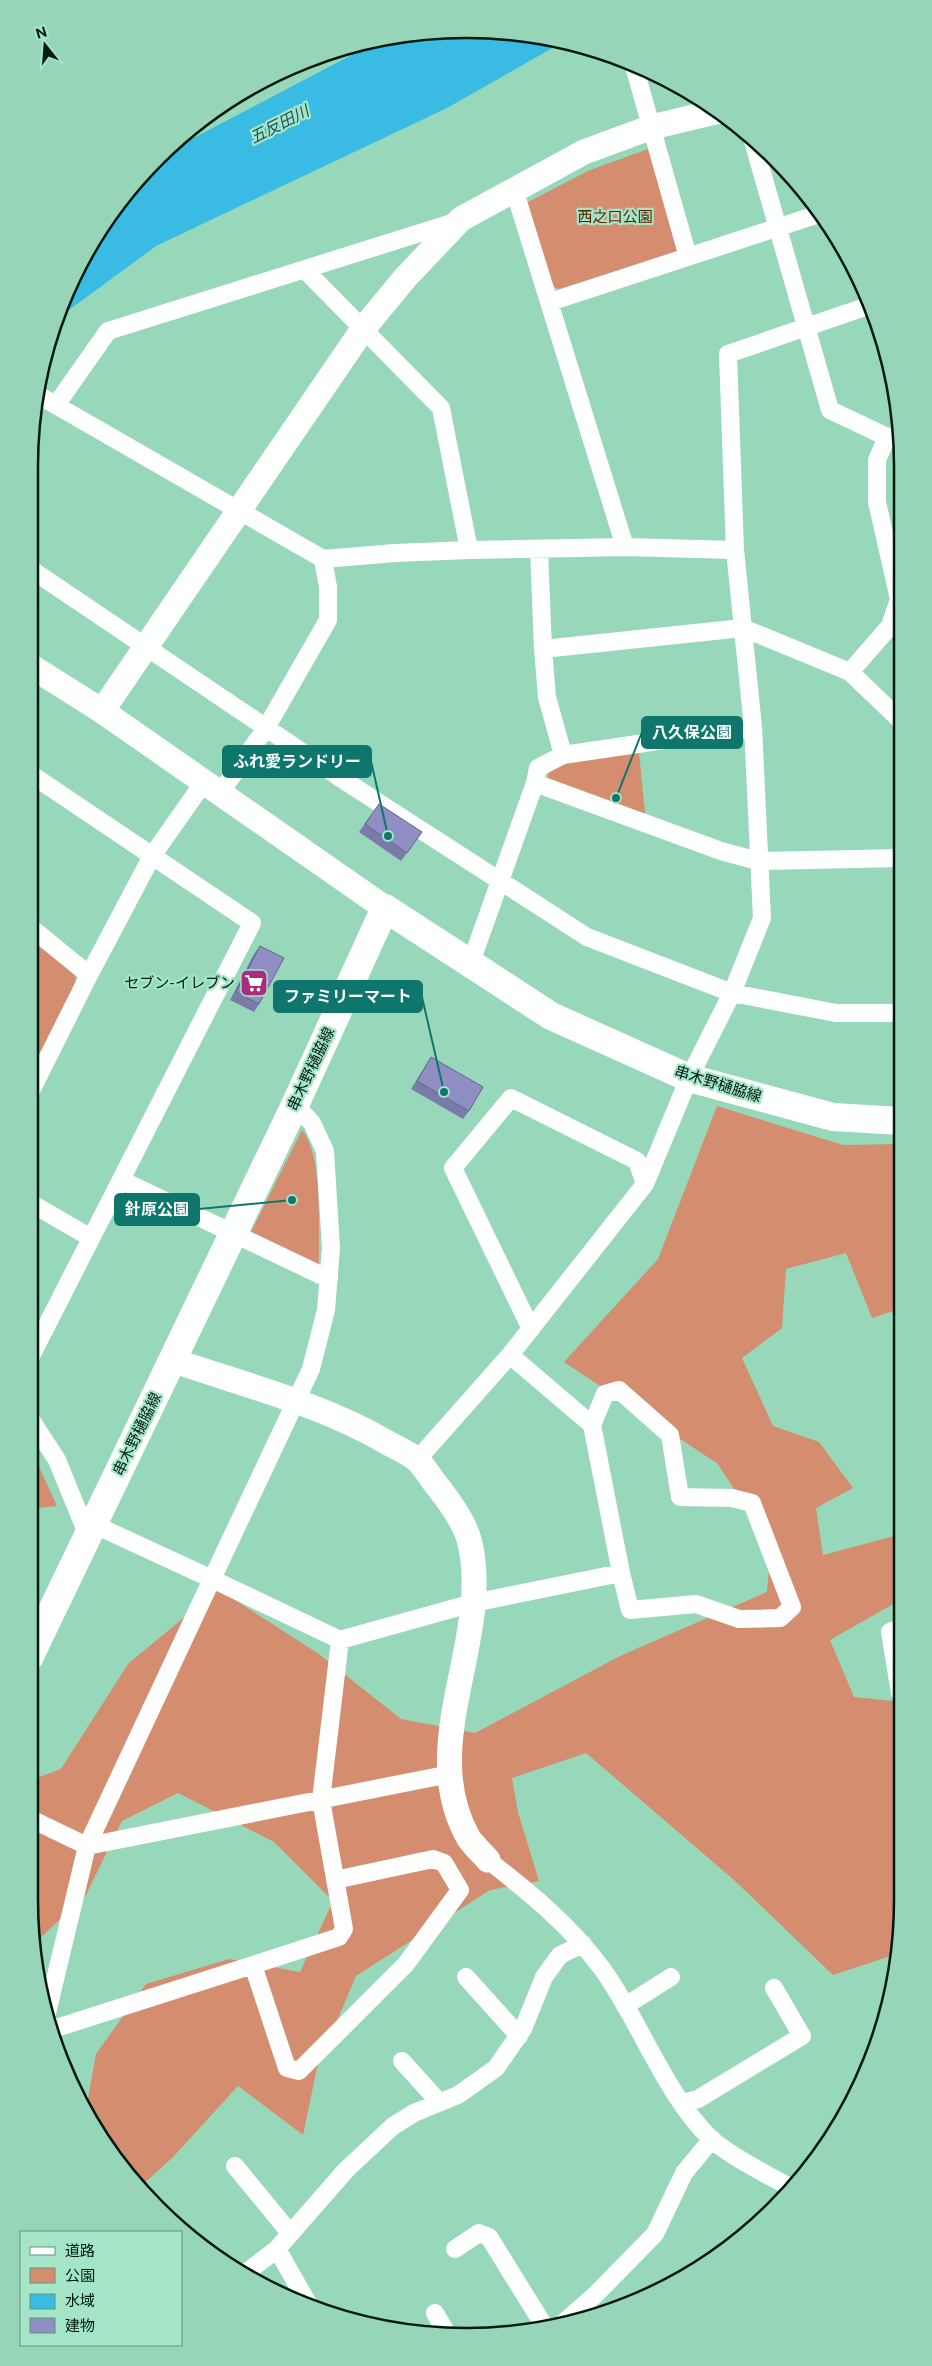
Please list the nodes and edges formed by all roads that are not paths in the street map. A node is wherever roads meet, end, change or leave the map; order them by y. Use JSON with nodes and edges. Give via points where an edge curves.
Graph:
{"nodes":[{"id":1,"x":636,"y":73,"type":"edge"},
{"id":2,"x":709,"y":113,"type":"edge"},
{"id":3,"x":652,"y":127,"type":"junction"},
{"id":4,"x":756,"y":150,"type":"edge"},
{"id":5,"x":514,"y":189,"type":"junction"},
{"id":6,"x":814,"y":216,"type":"edge"},
{"id":7,"x":462,"y":219,"type":"junction"},
{"id":8,"x":778,"y":228,"type":"junction"},
{"id":9,"x":688,"y":257,"type":"junction"},
{"id":10,"x":305,"y":270,"type":"junction"},
{"id":11,"x":550,"y":302,"type":"junction"},
{"id":12,"x":864,"y":307,"type":"edge"},
{"id":13,"x":808,"y":327,"type":"junction"},
{"id":14,"x":363,"y":329,"type":"junction"},
{"id":15,"x":43,"y":398,"type":"edge"},
{"id":16,"x":56,"y":405,"type":"junction"},
{"id":17,"x":238,"y":512,"type":"junction"},
{"id":18,"x":625,"y":547,"type":"junction"},
{"id":19,"x":469,"y":550,"type":"junction"},
{"id":20,"x":539,"y":550,"type":"junction"},
{"id":21,"x":735,"y":550,"type":"junction"},
{"id":22,"x":323,"y":560,"type":"junction"},
{"id":23,"x":38,"y":574,"type":"edge"},
{"id":24,"x":894,"y":578,"type":"edge"},
{"id":25,"x":894,"y":614,"type":"edge"},
{"id":26,"x":743,"y":628,"type":"junction"},
{"id":27,"x":146,"y":647,"type":"junction"},
{"id":28,"x":543,"y":649,"type":"junction"},
{"id":29,"x":38,"y":671,"type":"edge"},
{"id":30,"x":850,"y":672,"type":"junction"},
{"id":31,"x":102,"y":711,"type":"junction"},
{"id":32,"x":894,"y":714,"type":"edge"},
{"id":33,"x":266,"y":728,"type":"junction"},
{"id":34,"x":753,"y":728,"type":"junction"},
{"id":35,"x":563,"y":755,"type":"junction"},
{"id":36,"x":38,"y":779,"type":"edge"},
{"id":37,"x":535,"y":782,"type":"junction"},
{"id":38,"x":212,"y":787,"type":"junction"},
{"id":39,"x":152,"y":856,"type":"junction"},
{"id":40,"x":894,"y":858,"type":"edge"},
{"id":41,"x":758,"y":861,"type":"junction"},
{"id":42,"x":501,"y":880,"type":"junction"},
{"id":43,"x":385,"y":908,"type":"junction"},
{"id":44,"x":38,"y":933,"type":"edge"},
{"id":45,"x":470,"y":964,"type":"junction"},
{"id":46,"x":89,"y":975,"type":"junction"},
{"id":47,"x":732,"y":993,"type":"junction"},
{"id":48,"x":894,"y":1012,"type":"edge"},
{"id":49,"x":38,"y":1077,"type":"edge"},
{"id":50,"x":689,"y":1078,"type":"junction"},
{"id":51,"x":295,"y":1105,"type":"junction"},
{"id":52,"x":894,"y":1121,"type":"edge"},
{"id":53,"x":121,"y":1180,"type":"junction"},
{"id":54,"x":645,"y":1184,"type":"junction"},
{"id":55,"x":38,"y":1207,"type":"edge"},
{"id":56,"x":233,"y":1233,"type":"junction"},
{"id":57,"x":91,"y":1238,"type":"junction"},
{"id":58,"x":329,"y":1279,"type":"junction"},
{"id":59,"x":531,"y":1329,"type":"junction"},
{"id":60,"x":38,"y":1342,"type":"edge"},
{"id":61,"x":510,"y":1355,"type":"junction"},
{"id":62,"x":172,"y":1360,"type":"junction"},
{"id":63,"x":295,"y":1402,"type":"junction"},
{"id":64,"x":592,"y":1425,"type":"junction"},
{"id":65,"x":38,"y":1430,"type":"edge"},
{"id":66,"x":417,"y":1460,"type":"junction"},
{"id":67,"x":91,"y":1530,"type":"junction"},
{"id":68,"x":621,"y":1573,"type":"junction"},
{"id":69,"x":212,"y":1579,"type":"junction"},
{"id":70,"x":473,"y":1603,"type":"junction"},
{"id":71,"x":894,"y":1630,"type":"edge"},
{"id":72,"x":38,"y":1639,"type":"edge"},
{"id":73,"x":340,"y":1640,"type":"junction"},
{"id":74,"x":894,"y":1656,"type":"edge"},
{"id":75,"x":450,"y":1774,"type":"junction"},
{"id":76,"x":321,"y":1800,"type":"junction"},
{"id":77,"x":38,"y":1822,"type":"edge"},
{"id":78,"x":87,"y":1846,"type":"junction"},
{"id":79,"x":488,"y":1860,"type":"joint"},
{"id":80,"x":336,"y":1880,"type":"junction"},
{"id":81,"x":583,"y":1944,"type":"junction"},
{"id":82,"x":253,"y":1965,"type":"junction"},
{"id":83,"x":671,"y":1976,"type":"dead end"},
{"id":84,"x":466,"y":1977,"type":"dead end"},
{"id":85,"x":774,"y":1988,"type":"dead end"},
{"id":86,"x":50,"y":2001,"type":"edge"},
{"id":87,"x":625,"y":2006,"type":"junction"},
{"id":88,"x":57,"y":2028,"type":"edge"},
{"id":89,"x":519,"y":2036,"type":"junction"},
{"id":90,"x":402,"y":2061,"type":"dead end"},
{"id":91,"x":439,"y":2102,"type":"junction"},
{"id":92,"x":682,"y":2103,"type":"junction"},
{"id":93,"x":712,"y":2139,"type":"junction"},
{"id":94,"x":235,"y":2166,"type":"dead end"},
{"id":95,"x":786,"y":2185,"type":"edge"},
{"id":96,"x":290,"y":2233,"type":"junction"},
{"id":97,"x":277,"y":2248,"type":"junction"},
{"id":98,"x":455,"y":2249,"type":"dead end"},
{"id":99,"x":250,"y":2270,"type":"edge"},
{"id":100,"x":304,"y":2297,"type":"edge"},
{"id":101,"x":590,"y":2308,"type":"edge"},
{"id":102,"x":435,"y":2313,"type":"dead end"},
{"id":103,"x":541,"y":2322,"type":"edge"},
{"id":104,"x":444,"y":2328,"type":"edge"}],
"edges":[{"from":1,"to":3,"type":"street"},
{"from":2,"to":3,"type":"street"},
{"from":3,"to":5,"type":"street","via":[[584,152]]},
{"from":3,"to":9,"type":"street"},
{"from":4,"to":8,"type":"street"},
{"from":5,"to":7,"type":"street"},
{"from":5,"to":11,"type":"street"},
{"from":6,"to":8,"type":"street"},
{"from":7,"to":10,"type":"street"},
{"from":7,"to":14,"type":"street","via":[[405,278]]},
{"from":8,"to":9,"type":"street"},
{"from":8,"to":13,"type":"street"},
{"from":9,"to":11,"type":"street"},
{"from":10,"to":14,"type":"street"},
{"from":10,"to":16,"type":"street","via":[[108,331]]},
{"from":11,"to":18,"type":"street"},
{"from":12,"to":13,"type":"street"},
{"from":13,"to":21,"type":"street","via":[[728,354]]},
{"from":13,"to":24,"type":"street","via":[[830,410],[887,437],[877,460],[876,502]]},
{"from":14,"to":17,"type":"street"},
{"from":14,"to":19,"type":"street","via":[[441,408]]},
{"from":15,"to":16,"type":"street"},
{"from":16,"to":17,"type":"street"},
{"from":17,"to":22,"type":"street"},
{"from":17,"to":27,"type":"street"},
{"from":18,"to":20,"type":"street"},
{"from":18,"to":21,"type":"street"},
{"from":19,"to":20,"type":"street"},
{"from":19,"to":22,"type":"street","via":[[395,552]]},
{"from":20,"to":28,"type":"street"},
{"from":21,"to":26,"type":"street"},
{"from":22,"to":33,"type":"street","via":[[328,587],[328,620]]},
{"from":23,"to":27,"type":"street"},
{"from":25,"to":30,"type":"street","via":[[890,626]]},
{"from":26,"to":28,"type":"street"},
{"from":26,"to":30,"type":"street"},
{"from":26,"to":34,"type":"street"},
{"from":27,"to":31,"type":"street"},
{"from":27,"to":33,"type":"street"},
{"from":28,"to":35,"type":"street","via":[[547,698]]},
{"from":29,"to":31,"type":"street"},
{"from":30,"to":32,"type":"street"},
{"from":31,"to":38,"type":"street"},
{"from":33,"to":38,"type":"street"},
{"from":33,"to":42,"type":"street"},
{"from":34,"to":35,"type":"street"},
{"from":34,"to":41,"type":"street"},
{"from":35,"to":37,"type":"street","via":[[538,768]]},
{"from":36,"to":39,"type":"street"},
{"from":37,"to":41,"type":"street","via":[[721,851]]},
{"from":37,"to":42,"type":"street"},
{"from":38,"to":39,"type":"street"},
{"from":38,"to":43,"type":"street"},
{"from":39,"to":46,"type":"street"},
{"from":39,"to":53,"type":"street","via":[[252,923]]},
{"from":40,"to":41,"type":"street"},
{"from":41,"to":47,"type":"street","via":[[762,918]]},
{"from":42,"to":45,"type":"street"},
{"from":42,"to":47,"type":"street","via":[[586,937]]},
{"from":43,"to":45,"type":"main road","name":"串木野樋脇線"},
{"from":43,"to":51,"type":"main road","name":"串木野樋脇線"},
{"from":44,"to":46,"type":"street"},
{"from":45,"to":50,"type":"main road","name":"串木野樋脇線","via":[[551,1016]]},
{"from":46,"to":49,"type":"street"},
{"from":47,"to":48,"type":"street","via":[[836,1013]]},
{"from":47,"to":50,"type":"street"},
{"from":50,"to":52,"type":"main road","name":"串木野樋脇線","via":[[833,1116]]},
{"from":50,"to":54,"type":"street"},
{"from":51,"to":56,"type":"main road","name":"串木野樋脇線"},
{"from":51,"to":58,"type":"street","via":[[312,1123],[325,1151],[331,1248]]},
{"from":53,"to":56,"type":"street"},
{"from":53,"to":57,"type":"street"},
{"from":54,"to":59,"type":"street"},
{"from":54,"to":59,"type":"street","via":[[637,1161],[510,1098],[453,1168]]},
{"from":55,"to":57,"type":"street"},
{"from":56,"to":58,"type":"street"},
{"from":56,"to":62,"type":"main road","name":"串木野樋脇線"},
{"from":57,"to":60,"type":"street"},
{"from":58,"to":63,"type":"street","via":[[318,1344],[311,1369]]},
{"from":59,"to":61,"type":"street"},
{"from":61,"to":64,"type":"street"},
{"from":61,"to":66,"type":"street"},
{"from":62,"to":63,"type":"street"},
{"from":62,"to":67,"type":"main road","name":"串木野樋脇線"},
{"from":63,"to":66,"type":"street","via":[[364,1429]]},
{"from":63,"to":69,"type":"street"},
{"from":64,"to":68,"type":"street"},
{"from":64,"to":68,"type":"street","via":[[604,1394],[619,1390],[670,1435],[680,1497],[732,1498],[752,1503],[792,1607],[780,1618],[738,1619],[696,1604],[630,1610]]},
{"from":65,"to":67,"type":"street","via":[[58,1460]]},
{"from":66,"to":70,"type":"street","via":[[449,1501],[469,1542],[474,1579]]},
{"from":67,"to":69,"type":"street"},
{"from":67,"to":72,"type":"main road","name":"串木野樋脇線"},
{"from":68,"to":70,"type":"street"},
{"from":69,"to":73,"type":"street"},
{"from":69,"to":78,"type":"street"},
{"from":70,"to":73,"type":"street"},
{"from":70,"to":75,"type":"street","via":[[450,1740]]},
{"from":71,"to":74,"type":"street","via":[[890,1632]]},
{"from":73,"to":76,"type":"street"},
{"from":75,"to":76,"type":"street"},
{"from":75,"to":79,"type":"street","via":[[456,1807],[469,1838]]},
{"from":76,"to":78,"type":"street"},
{"from":76,"to":80,"type":"street"},
{"from":77,"to":78,"type":"street"},
{"from":78,"to":86,"type":"street"},
{"from":79,"to":81,"type":"street","via":[[542,1903]]},
{"from":80,"to":82,"type":"street","via":[[344,1929],[339,1937]]},
{"from":80,"to":82,"type":"street","via":[[433,1859],[444,1863],[460,1890],[406,1964],[299,2071],[287,2068]]},
{"from":81,"to":87,"type":"street"},
{"from":81,"to":89,"type":"street","via":[[560,1955],[544,1977]]},
{"from":82,"to":88,"type":"street"},
{"from":83,"to":87,"type":"street"},
{"from":84,"to":89,"type":"street"},
{"from":85,"to":92,"type":"street","via":[[802,2036],[698,2100]]},
{"from":87,"to":92,"type":"street"},
{"from":89,"to":91,"type":"street","via":[[496,2068],[458,2095]]},
{"from":90,"to":91,"type":"street"},
{"from":91,"to":96,"type":"street","via":[[393,2126],[346,2170]]},
{"from":92,"to":93,"type":"street"},
{"from":93,"to":95,"type":"street"},
{"from":93,"to":101,"type":"street","via":[[684,2173],[655,2234]]},
{"from":94,"to":96,"type":"street"},
{"from":96,"to":97,"type":"street"},
{"from":97,"to":99,"type":"street"},
{"from":97,"to":100,"type":"street"},
{"from":98,"to":103,"type":"street","via":[[479,2233],[490,2237]]},
{"from":102,"to":104,"type":"street"}]}
